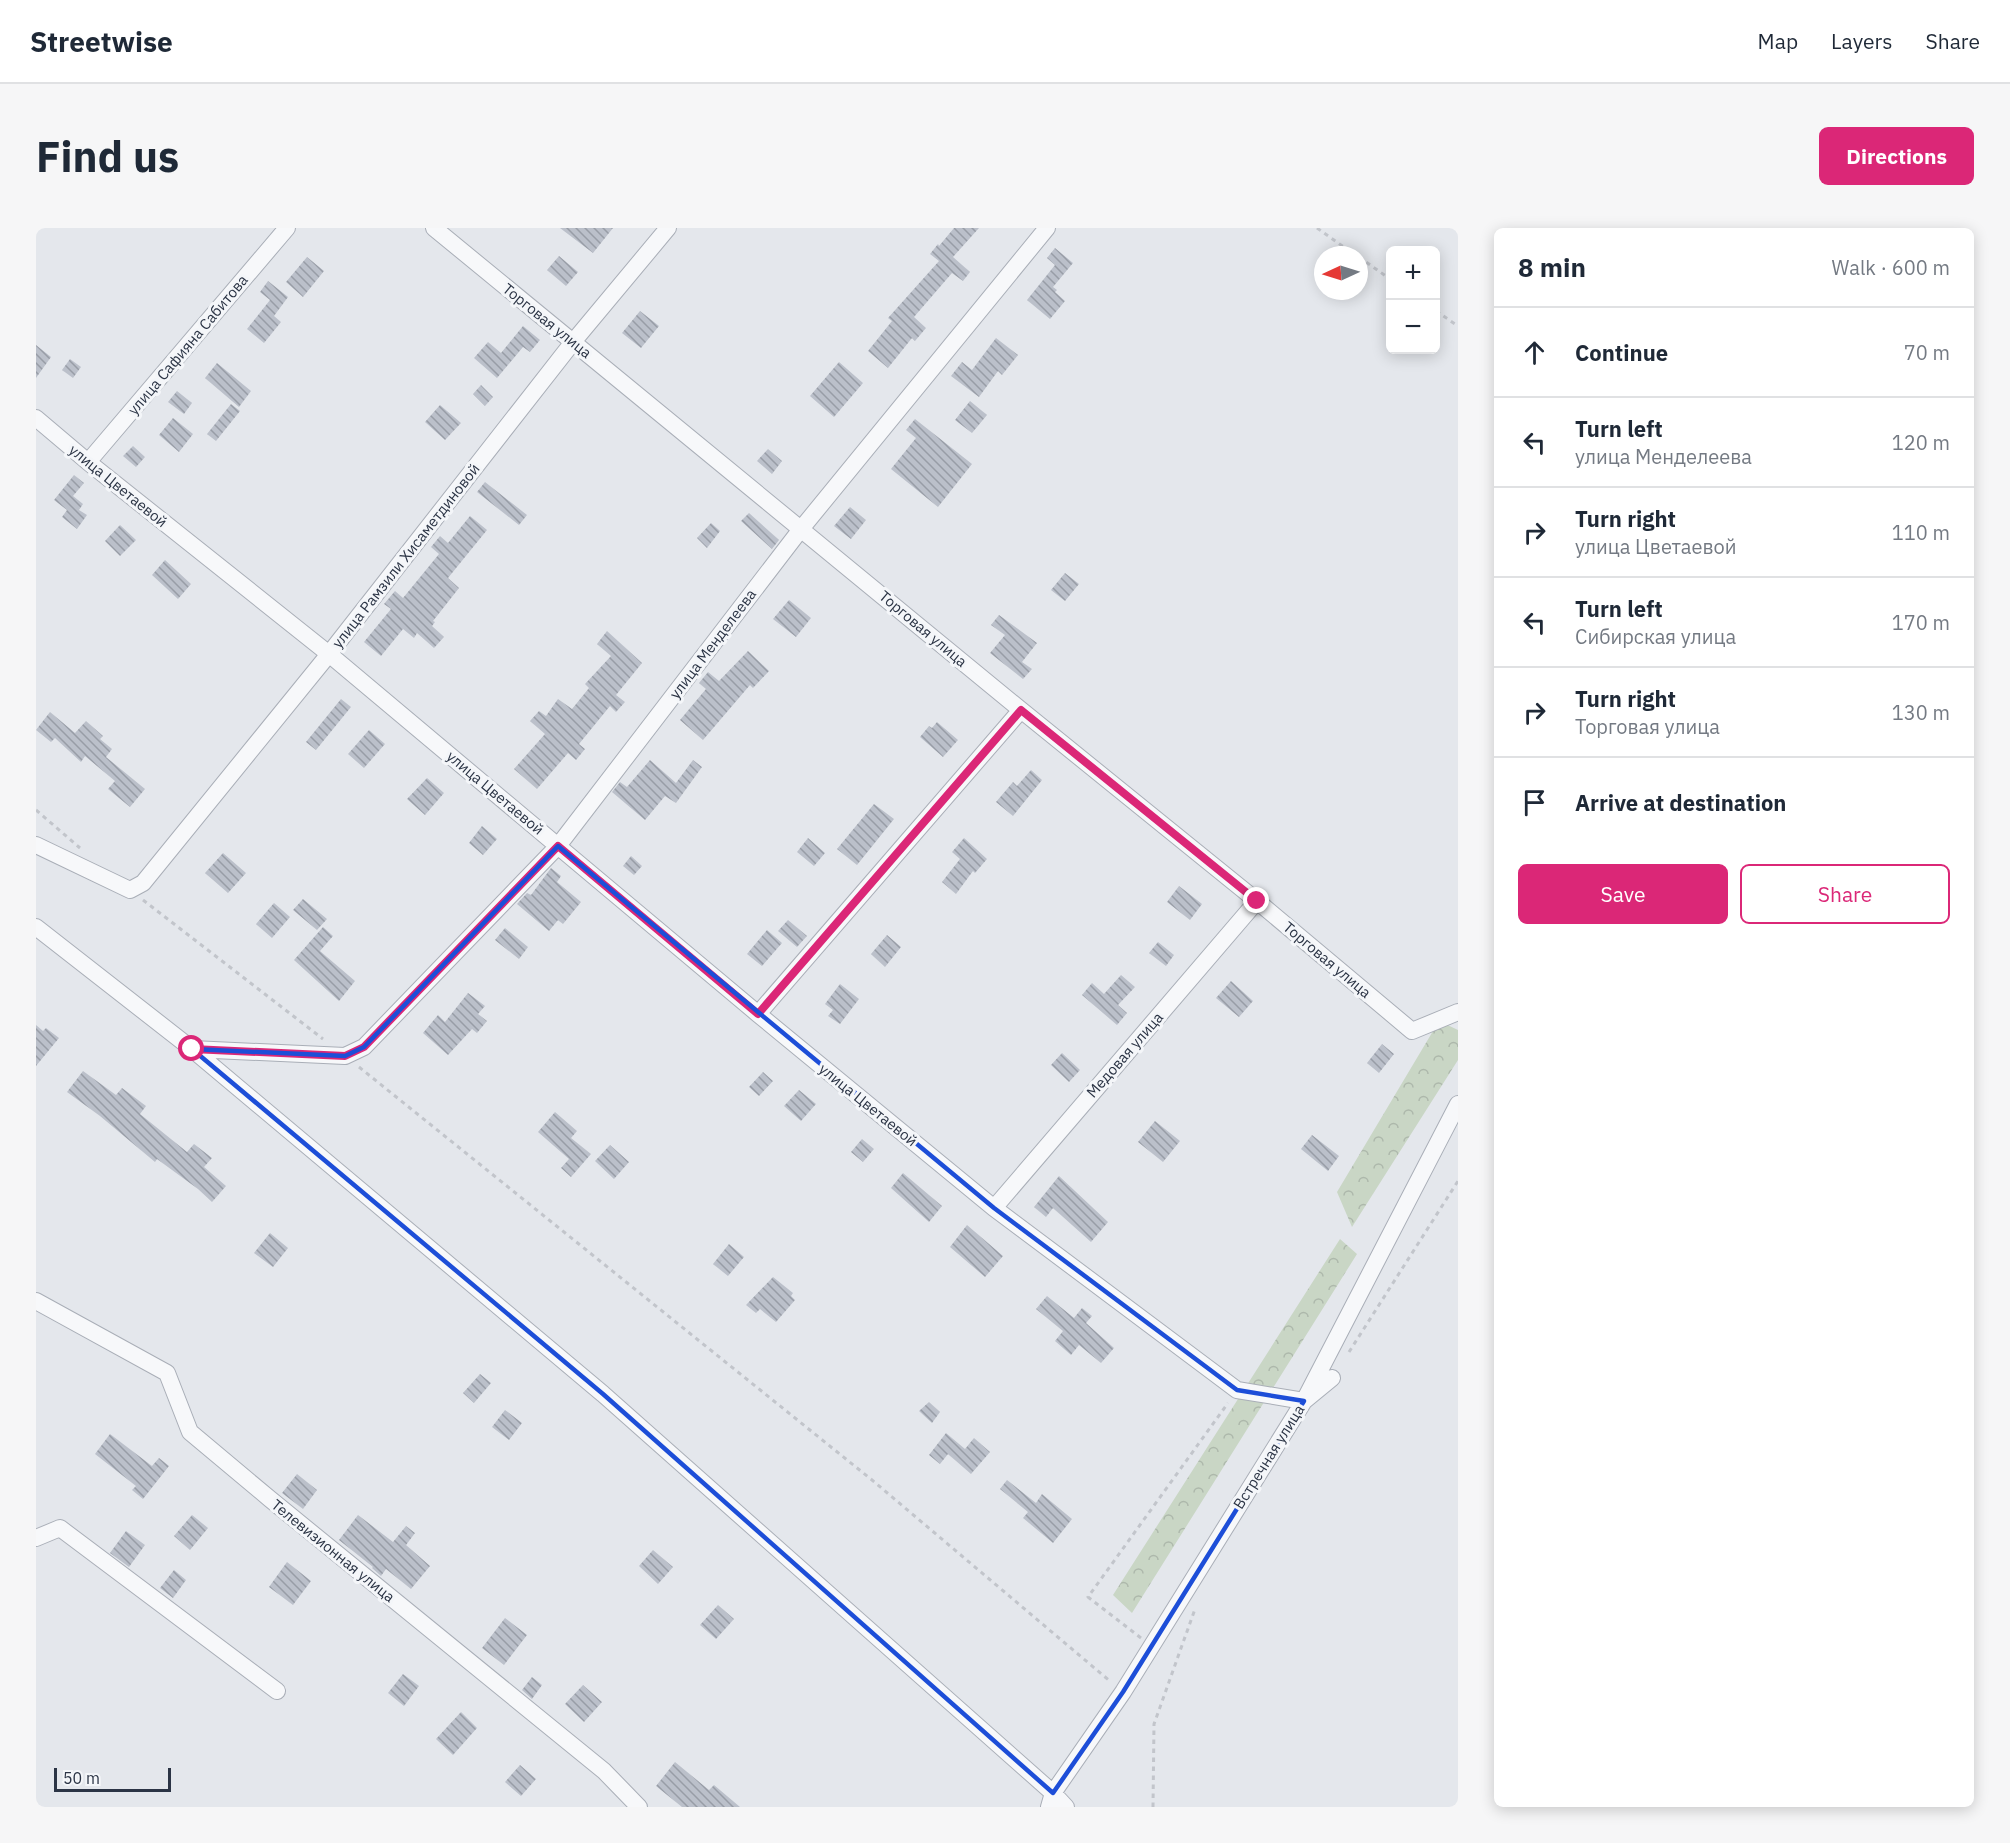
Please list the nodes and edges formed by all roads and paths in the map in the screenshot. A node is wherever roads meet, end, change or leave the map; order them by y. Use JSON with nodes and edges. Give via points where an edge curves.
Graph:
{"nodes":[{"id":1,"x":287,"y":228,"type":"edge"},
{"id":2,"x":434,"y":228,"type":"edge"},
{"id":3,"x":668,"y":228,"type":"edge"},
{"id":4,"x":1047,"y":228,"type":"edge"},
{"id":5,"x":1317,"y":228,"type":"edge"},
{"id":6,"x":1343,"y":246,"type":"edge"},
{"id":7,"x":1368,"y":264,"type":"edge"},
{"id":8,"x":1386,"y":276,"type":"edge"},
{"id":9,"x":1440,"y":313,"type":"edge"},
{"id":10,"x":1458,"y":326,"type":"edge"},
{"id":11,"x":573,"y":342,"type":"junction"},
{"id":12,"x":36,"y":418,"type":"edge"},
{"id":13,"x":88,"y":462,"type":"junction"},
{"id":14,"x":801,"y":529,"type":"junction"},
{"id":15,"x":329,"y":654,"type":"junction"},
{"id":16,"x":1021,"y":710,"type":"junction"},
{"id":17,"x":36,"y":810,"type":"edge"},
{"id":18,"x":36,"y":845,"type":"edge"},
{"id":19,"x":558,"y":846,"type":"junction"},
{"id":20,"x":87,"y":854,"type":"dead end"},
{"id":21,"x":137,"y":886,"type":"junction"},
{"id":22,"x":1257,"y":901,"type":"junction"},
{"id":23,"x":36,"y":927,"type":"edge"},
{"id":24,"x":1458,"y":1012,"type":"edge"},
{"id":25,"x":758,"y":1014,"type":"junction"},
{"id":26,"x":192,"y":1049,"type":"junction"},
{"id":27,"x":345,"y":1056,"type":"junction"},
{"id":28,"x":1458,"y":1104,"type":"edge"},
{"id":29,"x":1458,"y":1181,"type":"edge"},
{"id":30,"x":994,"y":1208,"type":"junction"},
{"id":31,"x":36,"y":1301,"type":"edge"},
{"id":32,"x":1332,"y":1378,"type":"joint"},
{"id":33,"x":1237,"y":1390,"type":"junction"},
{"id":34,"x":1304,"y":1401,"type":"junction"},
{"id":35,"x":36,"y":1538,"type":"edge"},
{"id":36,"x":1196,"y":1607,"type":"dead end"},
{"id":37,"x":1152,"y":1646,"type":"junction"},
{"id":38,"x":277,"y":1691,"type":"dead end"},
{"id":39,"x":1123,"y":1692,"type":"junction"},
{"id":40,"x":1051,"y":1800,"type":"edge"},
{"id":41,"x":639,"y":1807,"type":"edge"},
{"id":42,"x":1066,"y":1807,"type":"edge"},
{"id":43,"x":1153,"y":1807,"type":"edge"}],
"edges":[{"from":1,"to":13,"type":"street","name":"улица Сафияна Сабитова"},
{"from":2,"to":11,"type":"street","name":"Торговая улица"},
{"from":3,"to":11,"type":"street","name":"улица Рамзили Хисаметдиновой"},
{"from":4,"to":14,"type":"street","name":"улица Менделеева"},
{"from":5,"to":6,"type":"path"},
{"from":7,"to":8,"type":"path"},
{"from":9,"to":10,"type":"path"},
{"from":11,"to":14,"type":"street","name":"Торговая улица"},
{"from":11,"to":15,"type":"street","name":"улица Рамзили Хисаметдиновой"},
{"from":12,"to":13,"type":"street","name":"улица Цветаевой"},
{"from":13,"to":15,"type":"street","name":"улица Цветаевой"},
{"from":14,"to":16,"type":"street","name":"Торговая улица"},
{"from":14,"to":19,"type":"street","name":"улица Менделеева"},
{"from":15,"to":19,"type":"street","name":"улица Цветаевой"},
{"from":15,"to":21,"type":"street","name":"улица Рамзили Хисаметдиновой"},
{"from":16,"to":22,"type":"street","name":"Торговая улица"},
{"from":16,"to":25,"type":"street"},
{"from":17,"to":20,"type":"path"},
{"from":18,"to":21,"type":"street"},
{"from":19,"to":25,"type":"street","name":"улица Цветаевой"},
{"from":19,"to":27,"type":"street","name":"улица Менделеева","via":[[364,1047]]},
{"from":21,"to":27,"type":"path"},
{"from":22,"to":24,"type":"street","name":"Торговая улица","via":[[1412,1031]]},
{"from":22,"to":30,"type":"street","name":"Медовая улица"},
{"from":23,"to":26,"type":"street"},
{"from":25,"to":30,"type":"street","name":"улица Цветаевой"},
{"from":26,"to":27,"type":"street"},
{"from":26,"to":40,"type":"street","via":[[603,1394]]},
{"from":27,"to":39,"type":"path","via":[[862,1472]]},
{"from":28,"to":34,"type":"street","name":"Встречная улица"},
{"from":29,"to":32,"type":"path"},
{"from":30,"to":33,"type":"street","name":"улица Цветаевой"},
{"from":31,"to":41,"type":"street","name":"Телевизионная улица","via":[[166,1373],[190,1432],[604,1772]]},
{"from":32,"to":34,"type":"street"},
{"from":33,"to":34,"type":"street"},
{"from":33,"to":37,"type":"path","via":[[1088,1597]]},
{"from":34,"to":37,"type":"street","name":"Встречная улица"},
{"from":35,"to":38,"type":"street","via":[[60,1528]]},
{"from":36,"to":43,"type":"path","via":[[1154,1724]]},
{"from":37,"to":39,"type":"street","name":"Встречная улица"},
{"from":39,"to":40,"type":"street","name":"Встречная улица"},
{"from":40,"to":42,"type":"street"}]}
